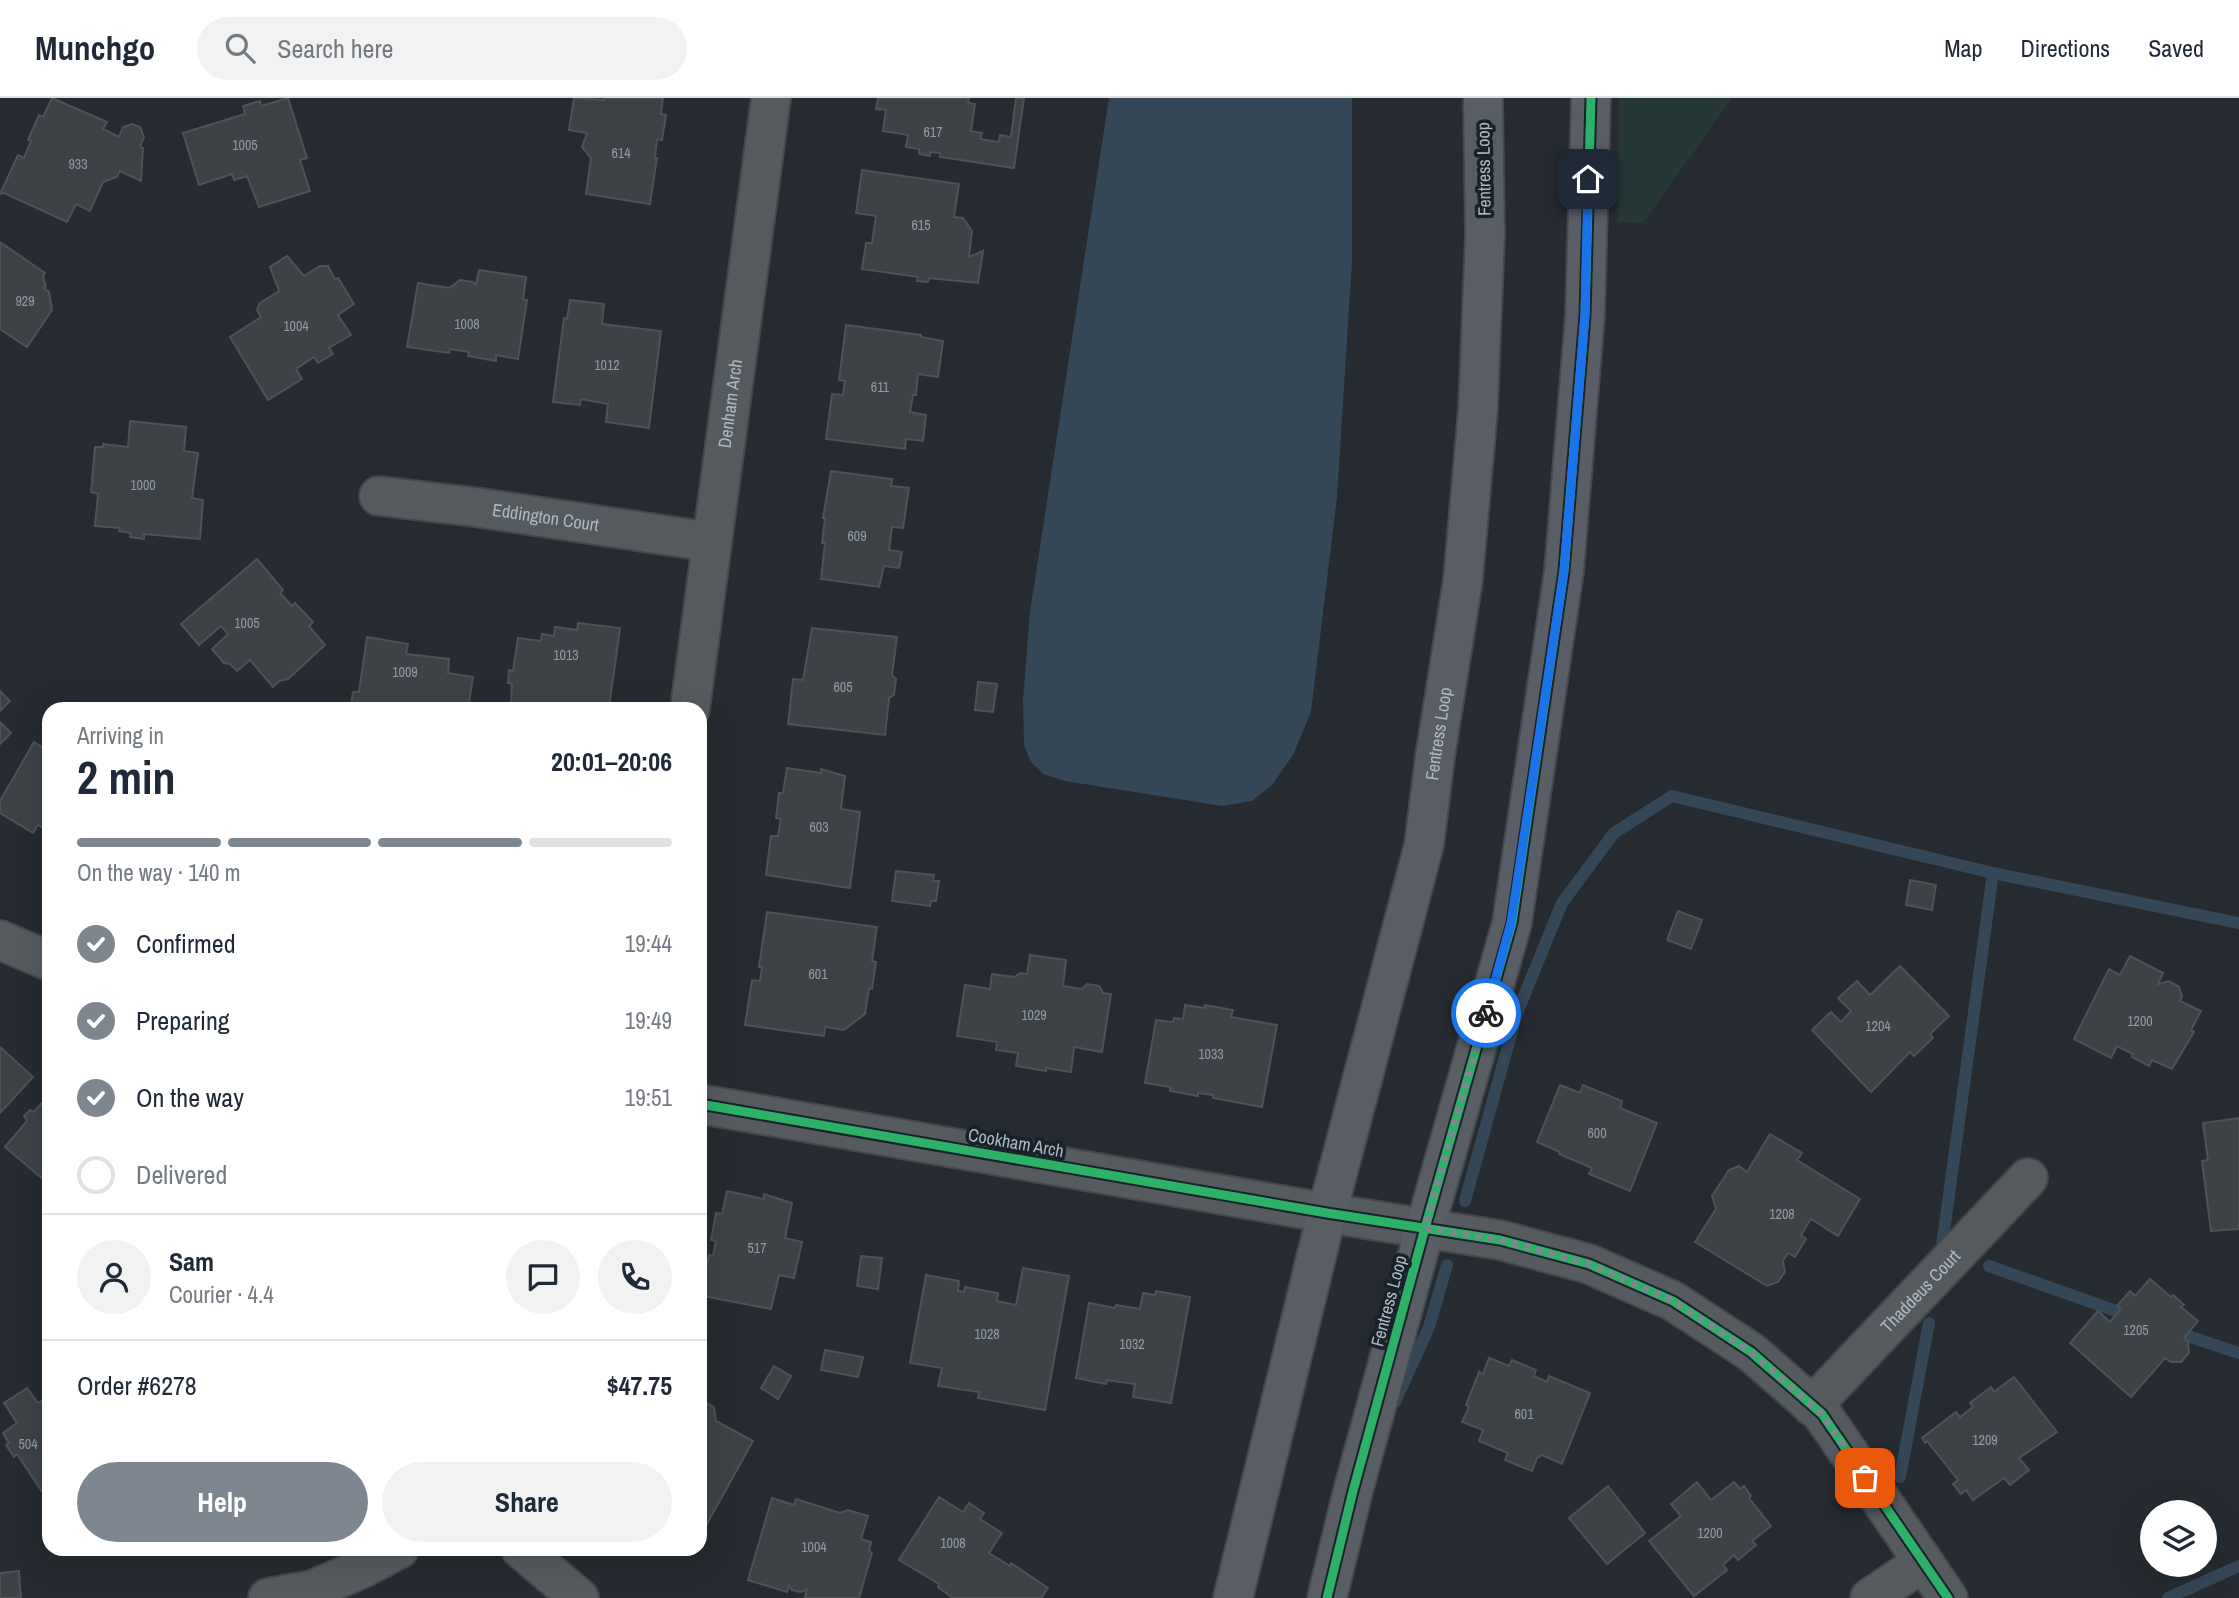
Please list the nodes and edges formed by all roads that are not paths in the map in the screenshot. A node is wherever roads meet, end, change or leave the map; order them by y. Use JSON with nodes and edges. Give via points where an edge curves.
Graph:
{"nodes":[{"id":1,"x":771,"y":98,"type":"edge"},
{"id":2,"x":1483,"y":98,"type":"edge"},
{"id":3,"x":1591,"y":98,"type":"edge"},
{"id":4,"x":379,"y":496,"type":"dead end"},
{"id":5,"x":711,"y":542,"type":"junction"},
{"id":6,"x":691,"y":702,"type":"edge"},
{"id":7,"x":0,"y":940,"type":"edge"},
{"id":8,"x":42,"y":958,"type":"edge"},
{"id":9,"x":707,"y":1105,"type":"edge"},
{"id":10,"x":2028,"y":1178,"type":"dead end"},
{"id":11,"x":1327,"y":1213,"type":"junction"},
{"id":12,"x":1425,"y":1228,"type":"junction"},
{"id":13,"x":1812,"y":1406,"type":"junction"},
{"id":14,"x":386,"y":1556,"type":"edge"},
{"id":15,"x":529,"y":1556,"type":"edge"},
{"id":16,"x":1923,"y":1562,"type":"junction"},
{"id":17,"x":268,"y":1598,"type":"edge"},
{"id":18,"x":579,"y":1598,"type":"edge"},
{"id":19,"x":1233,"y":1598,"type":"edge"},
{"id":20,"x":1327,"y":1598,"type":"edge"},
{"id":21,"x":1870,"y":1598,"type":"edge"},
{"id":22,"x":1948,"y":1598,"type":"edge"}],
"edges":[{"from":1,"to":5,"type":"street","name":"Denham Arch"},
{"from":2,"to":11,"type":"street","name":"Fentress Loop","via":[[1483,289],[1463,580],[1424,845]]},
{"from":3,"to":12,"type":"street","name":"Fentress Loop","via":[[1585,314],[1564,571],[1511,923]]},
{"from":4,"to":5,"type":"street","name":"Eddington Court"},
{"from":5,"to":6,"type":"street","name":"Denham Arch"},
{"from":7,"to":8,"type":"street"},
{"from":9,"to":11,"type":"street","name":"Cookham Arch"},
{"from":10,"to":13,"type":"street","name":"Thaddeus Court"},
{"from":11,"to":12,"type":"street","name":"Cookham Arch"},
{"from":11,"to":19,"type":"street","name":"Fentress Loop"},
{"from":12,"to":13,"type":"street","name":"Cookham Arch","via":[[1500,1240],[1589,1264],[1673,1301],[1751,1352]]},
{"from":12,"to":20,"type":"street","name":"Fentress Loop"},
{"from":13,"to":16,"type":"street","name":"Cookham Arch","via":[[1822,1414]]},
{"from":14,"to":17,"type":"street","via":[[312,1590]]},
{"from":15,"to":18,"type":"street"},
{"from":16,"to":21,"type":"street"},
{"from":16,"to":22,"type":"street","name":"Cookham Arch"}]}
